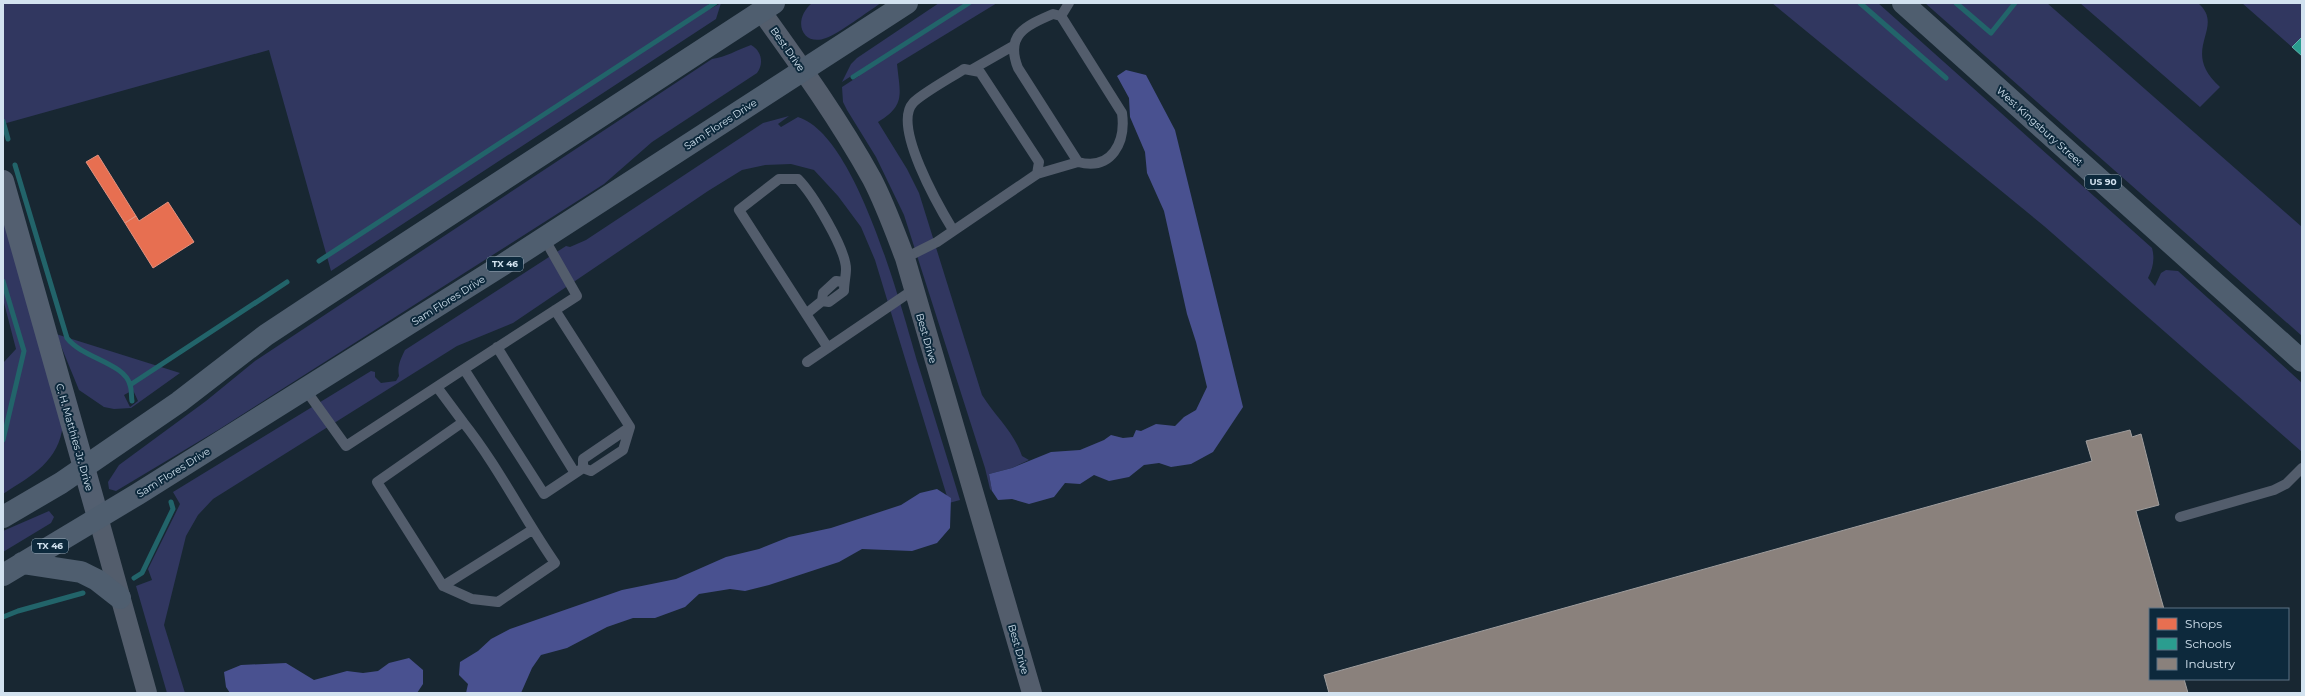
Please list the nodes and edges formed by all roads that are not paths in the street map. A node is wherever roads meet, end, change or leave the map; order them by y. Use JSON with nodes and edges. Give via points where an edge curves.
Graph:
{"nodes":[{"id":1,"x":907,"y":3,"type":"edge"},
{"id":2,"x":1069,"y":3,"type":"edge"},
{"id":3,"x":1903,"y":3,"type":"edge"},
{"id":4,"x":767,"y":7,"type":"edge"},
{"id":5,"x":1061,"y":16,"type":"junction"},
{"id":6,"x":1013,"y":46,"type":"junction"},
{"id":7,"x":803,"y":70,"type":"junction"},
{"id":8,"x":970,"y":70,"type":"junction"},
{"id":9,"x":1078,"y":162,"type":"junction"},
{"id":10,"x":1037,"y":174,"type":"junction"},
{"id":11,"x":3,"y":181,"type":"edge"},
{"id":12,"x":953,"y":230,"type":"junction"},
{"id":13,"x":544,"y":238,"type":"junction"},
{"id":14,"x":905,"y":258,"type":"junction"},
{"id":15,"x":913,"y":290,"type":"junction"},
{"id":16,"x":555,"y":310,"type":"junction"},
{"id":17,"x":806,"y":314,"type":"junction"},
{"id":18,"x":497,"y":348,"type":"junction"},
{"id":19,"x":828,"y":348,"type":"junction"},
{"id":20,"x":2302,"y":361,"type":"edge"},
{"id":21,"x":807,"y":362,"type":"dead end"},
{"id":22,"x":464,"y":369,"type":"junction"},
{"id":23,"x":437,"y":387,"type":"junction"},
{"id":24,"x":305,"y":389,"type":"junction"},
{"id":25,"x":463,"y":422,"type":"junction"},
{"id":26,"x":630,"y":427,"type":"junction"},
{"id":27,"x":84,"y":467,"type":"junction"},
{"id":28,"x":2302,"y":468,"type":"edge"},
{"id":29,"x":579,"y":471,"type":"junction"},
{"id":30,"x":98,"y":516,"type":"junction"},
{"id":31,"x":3,"y":517,"type":"edge"},
{"id":32,"x":2180,"y":517,"type":"dead end"},
{"id":33,"x":532,"y":530,"type":"junction"},
{"id":34,"x":22,"y":564,"type":"junction"},
{"id":35,"x":3,"y":575,"type":"edge"},
{"id":36,"x":443,"y":586,"type":"junction"},
{"id":37,"x":120,"y":598,"type":"junction"},
{"id":38,"x":147,"y":693,"type":"edge"},
{"id":39,"x":1032,"y":693,"type":"edge"}],
"edges":[{"from":1,"to":7,"type":"main road","name":"Sam Flores Drive","number":"TX 46"},
{"from":2,"to":5,"type":"lane"},
{"from":3,"to":20,"type":"main road","name":"West Kingsbury Street","number":"US 90"},
{"from":4,"to":7,"type":"street","name":"Best Drive"},
{"from":4,"to":27,"type":"main road","via":[[266,335],[179,402]]},
{"from":5,"to":6,"type":"lane","via":[[1053,14],[1035,22],[1015,38]]},
{"from":5,"to":9,"type":"lane","via":[[1122,113],[1124,127],[1120,144],[1113,154],[1097,163]]},
{"from":6,"to":8,"type":"lane"},
{"from":6,"to":9,"type":"lane","via":[[1018,68]]},
{"from":7,"to":13,"type":"main road","name":"Sam Flores Drive","number":"TX 46"},
{"from":7,"to":14,"type":"street","name":"Best Drive","via":[[872,180]]},
{"from":8,"to":10,"type":"lane","via":[[980,72],[1039,162]]},
{"from":8,"to":12,"type":"lane","via":[[964,69],[912,104],[906,122],[910,142],[934,199]]},
{"from":9,"to":10,"type":"lane"},
{"from":10,"to":12,"type":"lane"},
{"from":11,"to":27,"type":"street","name":"C. H. Matthies Jr. Drive"},
{"from":12,"to":14,"type":"lane","via":[[937,242]]},
{"from":13,"to":16,"type":"lane","via":[[577,296]]},
{"from":13,"to":24,"type":"main road","name":"Sam Flores Drive","number":"TX 46"},
{"from":14,"to":15,"type":"street","name":"Best Drive"},
{"from":15,"to":19,"type":"lane"},
{"from":15,"to":39,"type":"street","name":"Best Drive"},
{"from":16,"to":18,"type":"lane"},
{"from":16,"to":26,"type":"lane"},
{"from":17,"to":17,"type":"lane","via":[[739,210],[779,179],[798,179],[804,186],[833,230],[846,268],[844,282],[836,281],[824,293],[822,301]]},
{"from":17,"to":19,"type":"lane"},
{"from":18,"to":22,"type":"lane"},
{"from":18,"to":29,"type":"lane"},
{"from":19,"to":21,"type":"lane"},
{"from":22,"to":23,"type":"lane"},
{"from":22,"to":29,"type":"lane","via":[[544,494]]},
{"from":23,"to":24,"type":"lane","via":[[346,446]]},
{"from":23,"to":25,"type":"lane"},
{"from":24,"to":30,"type":"main road","name":"Sam Flores Drive","number":"TX 46"},
{"from":25,"to":33,"type":"lane","via":[[477,440]]},
{"from":25,"to":36,"type":"lane","via":[[377,482]]},
{"from":26,"to":29,"type":"lane","via":[[583,459]]},
{"from":26,"to":29,"type":"lane","via":[[623,450],[591,471]]},
{"from":27,"to":30,"type":"street","name":"C. H. Matthies Jr. Drive"},
{"from":27,"to":31,"type":"main road"},
{"from":28,"to":32,"type":"lane","via":[[2286,484],[2274,490]]},
{"from":30,"to":34,"type":"main road","name":"Sam Flores Drive","number":"TX 46"},
{"from":30,"to":37,"type":"street","name":"C. H. Matthies Jr. Drive"},
{"from":33,"to":36,"type":"lane"},
{"from":33,"to":36,"type":"lane","via":[[555,563],[498,602],[472,599]]},
{"from":34,"to":35,"type":"main road","name":"Sam Flores Drive","number":"TX 46"},
{"from":34,"to":37,"type":"main road","via":[[81,572],[97,580]]},
{"from":37,"to":38,"type":"street","name":"C. H. Matthies Jr. Drive"}]}
